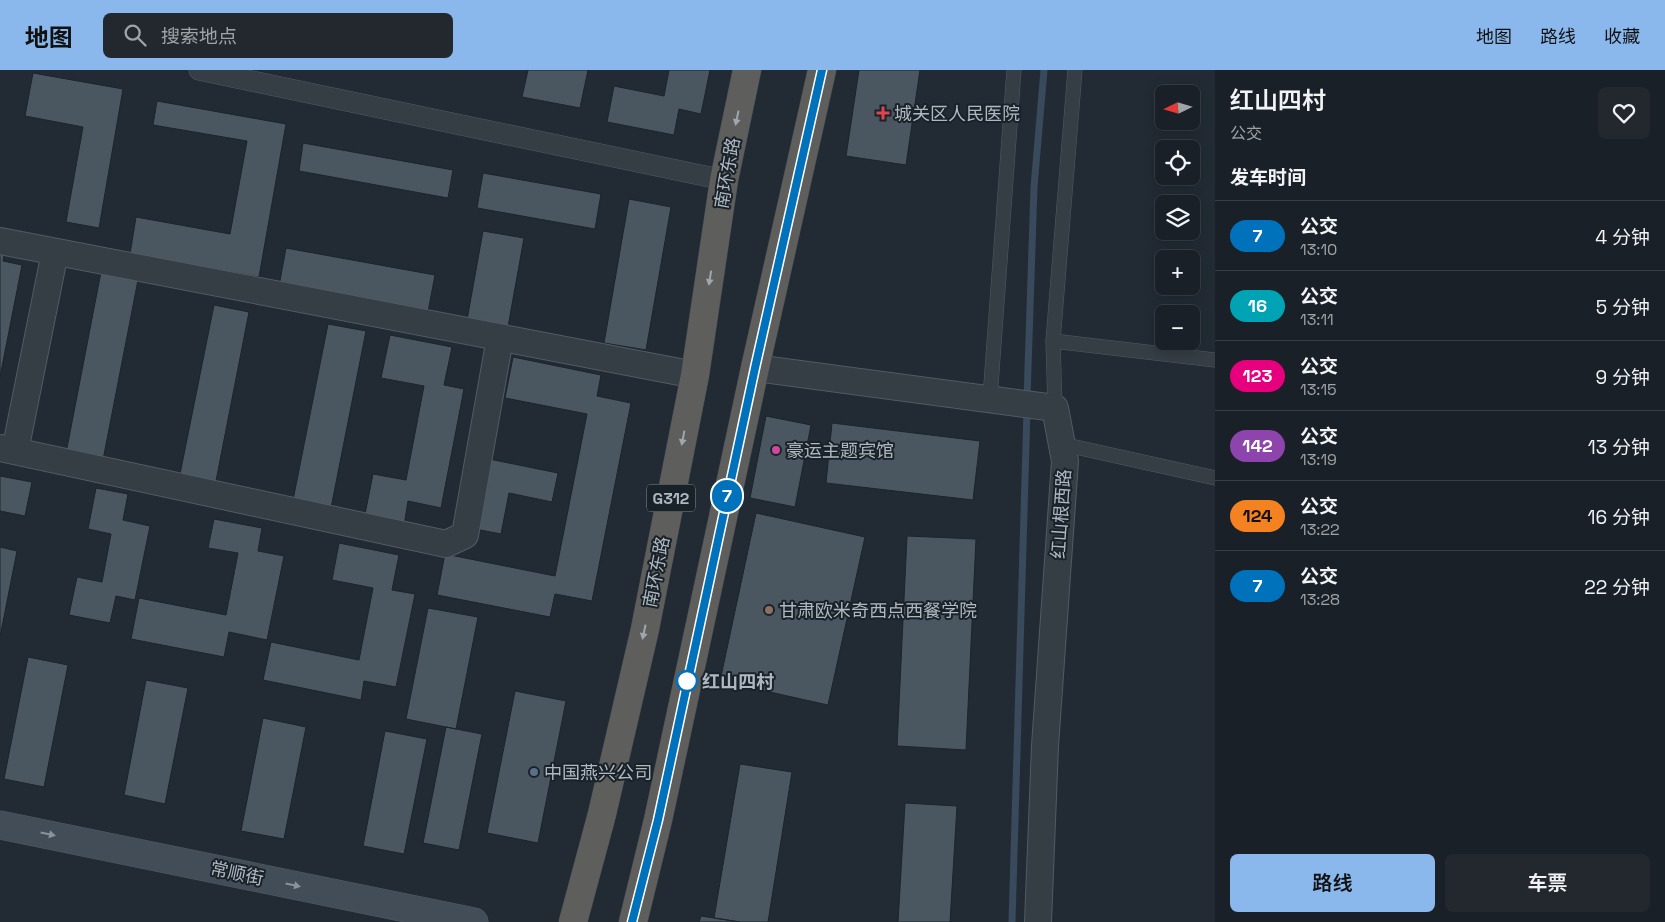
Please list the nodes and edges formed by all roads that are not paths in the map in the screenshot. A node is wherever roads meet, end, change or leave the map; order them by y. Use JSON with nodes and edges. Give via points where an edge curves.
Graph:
{"nodes":[{"id":1,"x":199,"y":70,"type":"edge"},
{"id":2,"x":747,"y":70,"type":"edge"},
{"id":3,"x":822,"y":70,"type":"edge"},
{"id":4,"x":1014,"y":70,"type":"edge"},
{"id":5,"x":1075,"y":70,"type":"edge"},
{"id":6,"x":724,"y":180,"type":"junction"},
{"id":7,"x":0,"y":241,"type":"edge"},
{"id":8,"x":55,"y":252,"type":"junction"},
{"id":9,"x":500,"y":338,"type":"junction"},
{"id":10,"x":1053,"y":342,"type":"junction"},
{"id":11,"x":1215,"y":360,"type":"edge"},
{"id":12,"x":755,"y":368,"type":"junction"},
{"id":13,"x":695,"y":375,"type":"junction"},
{"id":14,"x":1023,"y":404,"type":"junction"},
{"id":15,"x":1062,"y":444,"type":"junction"},
{"id":16,"x":7,"y":450,"type":"edge"},
{"id":17,"x":1215,"y":478,"type":"edge"},
{"id":18,"x":0,"y":825,"type":"edge"},
{"id":19,"x":474,"y":922,"type":"edge"},
{"id":20,"x":573,"y":922,"type":"edge"},
{"id":21,"x":632,"y":922,"type":"edge"},
{"id":22,"x":1038,"y":922,"type":"edge"}],
"edges":[{"from":1,"to":6,"type":"street"},
{"from":2,"to":6,"type":"highway","name":"南环东路","number":"G312","one_way":true},
{"from":3,"to":12,"type":"highway"},
{"from":4,"to":14,"type":"lane"},
{"from":5,"to":10,"type":"lane"},
{"from":6,"to":13,"type":"highway","name":"南环东路","number":"G312","one_way":true},
{"from":7,"to":8,"type":"street"},
{"from":8,"to":9,"type":"street"},
{"from":8,"to":16,"type":"street"},
{"from":9,"to":13,"type":"street"},
{"from":9,"to":16,"type":"street","via":[[465,535],[446,544]]},
{"from":10,"to":11,"type":"lane"},
{"from":10,"to":14,"type":"lane"},
{"from":12,"to":14,"type":"street"},
{"from":12,"to":21,"type":"highway","via":[[658,820]]},
{"from":13,"to":20,"type":"highway","name":"南环东路","number":"G312","one_way":true,"via":[[645,630]]},
{"from":14,"to":15,"type":"street","name":"红山根西路"},
{"from":15,"to":17,"type":"lane"},
{"from":15,"to":22,"type":"street","name":"红山根西路","via":[[1065,461],[1045,746]]},
{"from":18,"to":19,"type":"main road","name":"常顺街","one_way":true}]}
